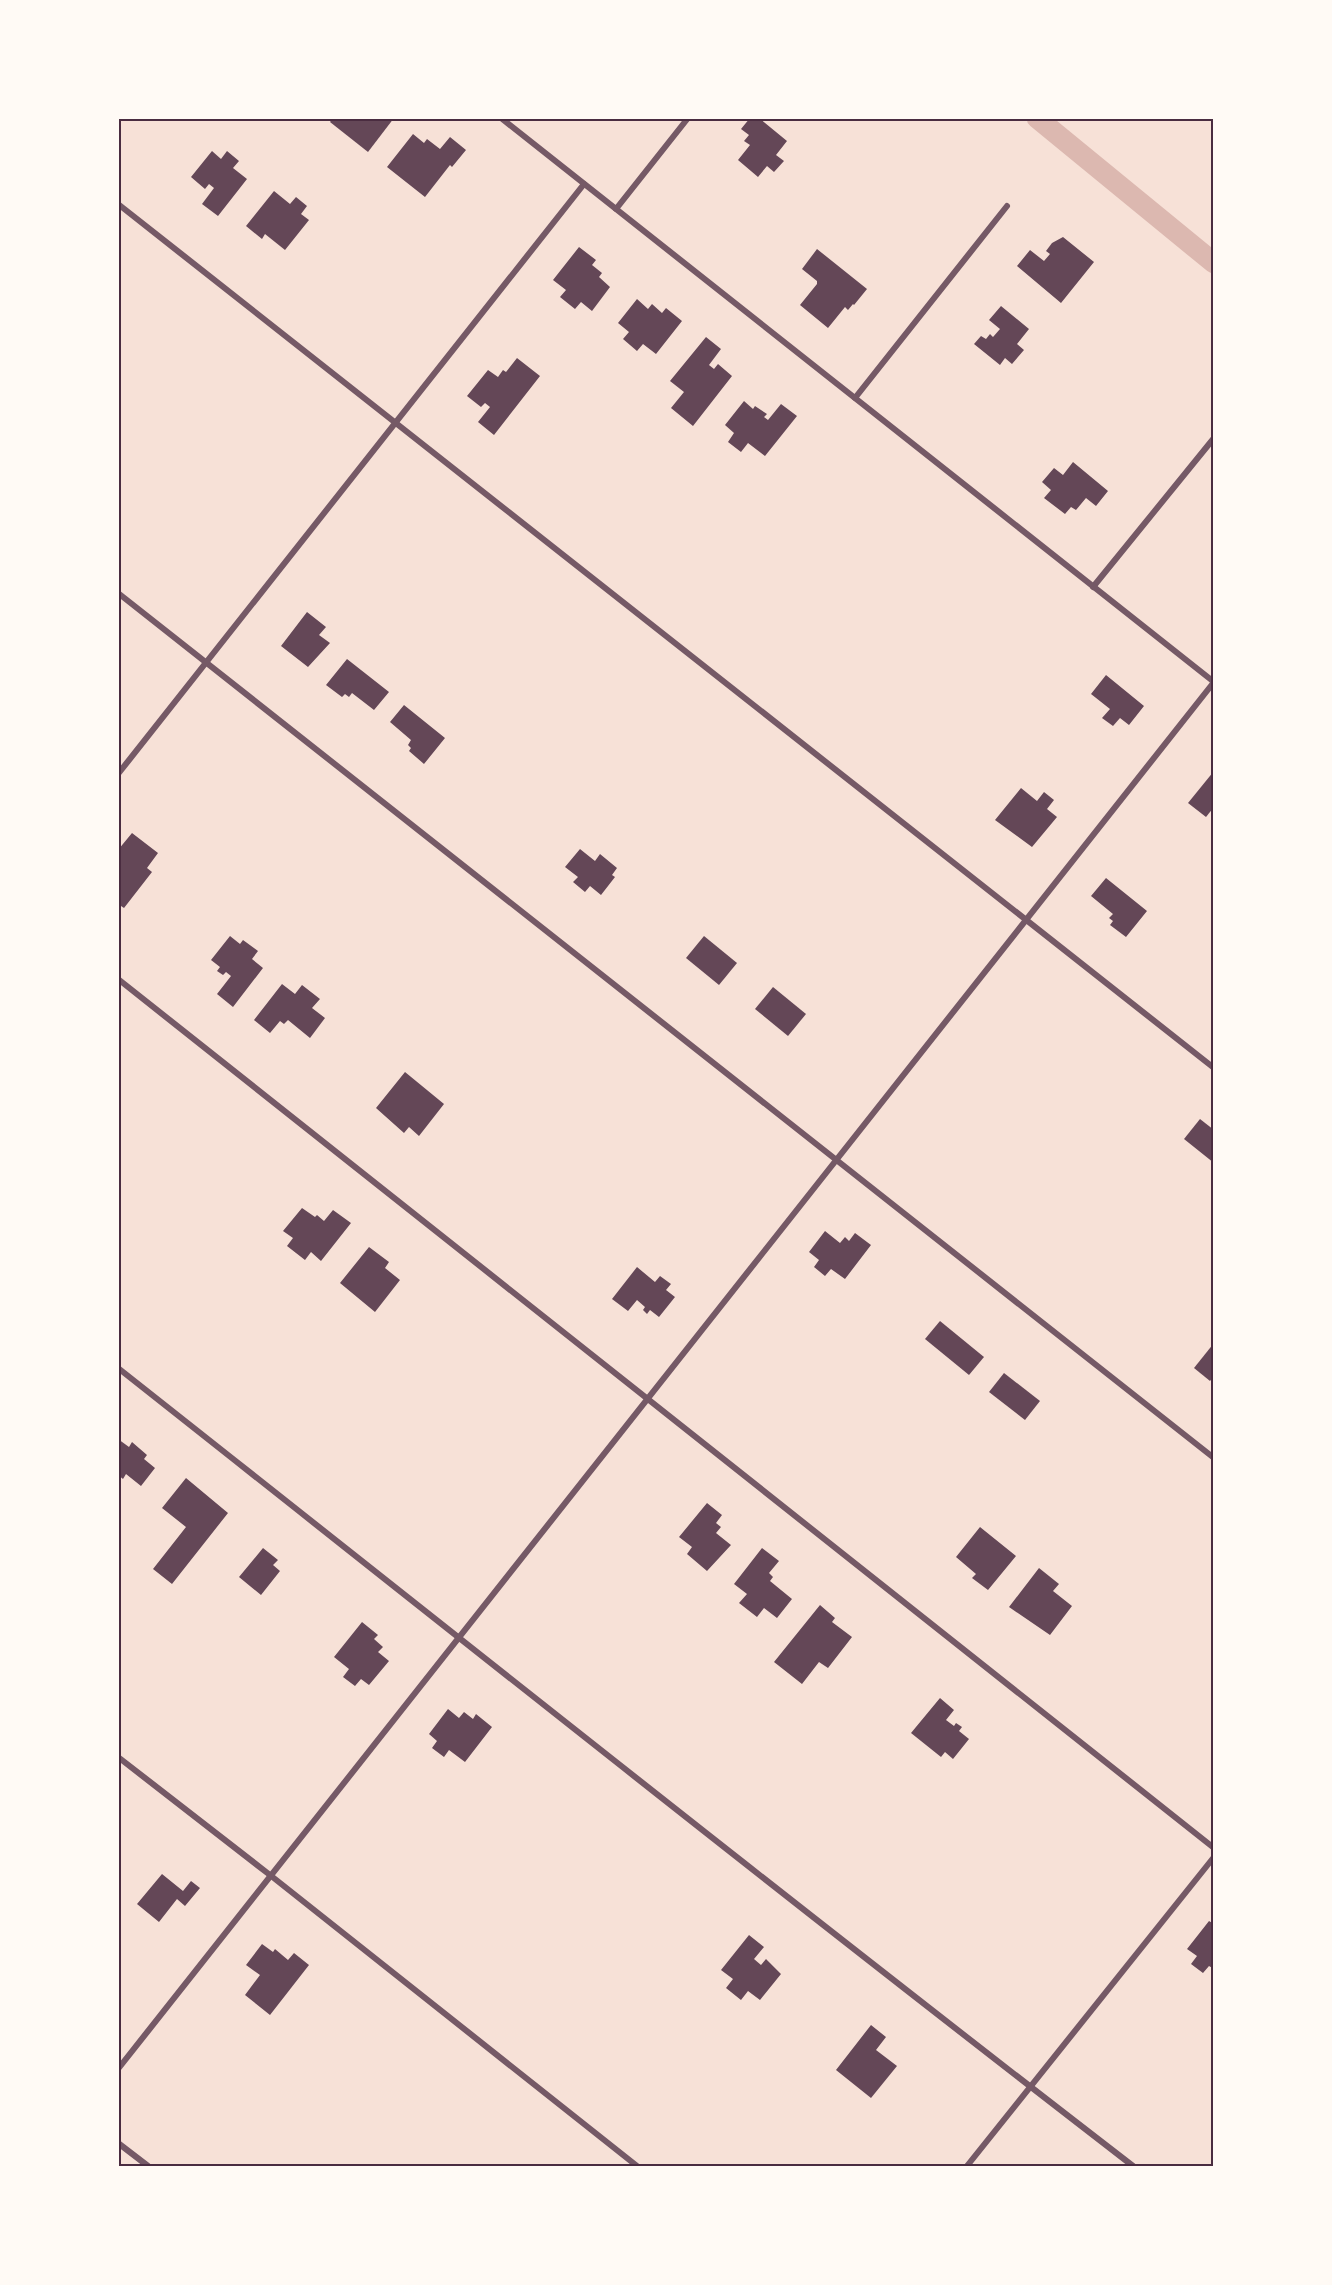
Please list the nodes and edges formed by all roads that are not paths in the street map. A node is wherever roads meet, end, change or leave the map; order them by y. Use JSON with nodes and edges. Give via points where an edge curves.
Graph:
{"nodes":[{"id":1,"x":501,"y":118,"type":"edge"},
{"id":2,"x":688,"y":118,"type":"edge"},
{"id":3,"x":584,"y":184,"type":"junction"},
{"id":4,"x":118,"y":204,"type":"edge"},
{"id":5,"x":1007,"y":206,"type":"dead end"},
{"id":6,"x":616,"y":209,"type":"junction"},
{"id":7,"x":855,"y":398,"type":"junction"},
{"id":8,"x":395,"y":422,"type":"junction"},
{"id":9,"x":1214,"y":438,"type":"edge"},
{"id":10,"x":1093,"y":587,"type":"junction"},
{"id":11,"x":118,"y":593,"type":"edge"},
{"id":12,"x":207,"y":662,"type":"junction"},
{"id":13,"x":1214,"y":682,"type":"edge"},
{"id":14,"x":118,"y":774,"type":"edge"},
{"id":15,"x":1026,"y":919,"type":"junction"},
{"id":16,"x":118,"y":979,"type":"edge"},
{"id":17,"x":1214,"y":1068,"type":"edge"},
{"id":18,"x":837,"y":1160,"type":"junction"},
{"id":19,"x":118,"y":1368,"type":"edge"},
{"id":20,"x":647,"y":1400,"type":"junction"},
{"id":21,"x":1214,"y":1458,"type":"edge"},
{"id":22,"x":458,"y":1639,"type":"junction"},
{"id":23,"x":118,"y":1756,"type":"edge"},
{"id":24,"x":1214,"y":1848,"type":"edge"},
{"id":25,"x":1214,"y":1857,"type":"edge"},
{"id":26,"x":270,"y":1875,"type":"junction"},
{"id":27,"x":118,"y":2069,"type":"edge"},
{"id":28,"x":1030,"y":2087,"type":"junction"},
{"id":29,"x":118,"y":2143,"type":"edge"},
{"id":30,"x":148,"y":2166,"type":"edge"},
{"id":31,"x":637,"y":2166,"type":"edge"},
{"id":32,"x":967,"y":2166,"type":"edge"},
{"id":33,"x":1133,"y":2166,"type":"edge"}],
"edges":[{"from":1,"to":3,"type":"street"},
{"from":2,"to":6,"type":"street"},
{"from":3,"to":6,"type":"street"},
{"from":3,"to":8,"type":"street"},
{"from":4,"to":8,"type":"street"},
{"from":5,"to":7,"type":"street"},
{"from":6,"to":7,"type":"street"},
{"from":7,"to":10,"type":"street"},
{"from":8,"to":12,"type":"street"},
{"from":8,"to":15,"type":"street"},
{"from":9,"to":10,"type":"street"},
{"from":10,"to":13,"type":"street"},
{"from":11,"to":12,"type":"street"},
{"from":12,"to":14,"type":"street"},
{"from":12,"to":18,"type":"street"},
{"from":13,"to":15,"type":"street"},
{"from":15,"to":17,"type":"street"},
{"from":15,"to":18,"type":"street"},
{"from":16,"to":20,"type":"street"},
{"from":18,"to":20,"type":"street"},
{"from":18,"to":21,"type":"street"},
{"from":19,"to":22,"type":"street"},
{"from":20,"to":22,"type":"street"},
{"from":20,"to":24,"type":"street"},
{"from":22,"to":26,"type":"street"},
{"from":22,"to":28,"type":"street"},
{"from":23,"to":26,"type":"street"},
{"from":25,"to":28,"type":"street"},
{"from":26,"to":27,"type":"street"},
{"from":26,"to":31,"type":"street"},
{"from":28,"to":32,"type":"street"},
{"from":28,"to":33,"type":"street"},
{"from":29,"to":30,"type":"street"}]}
